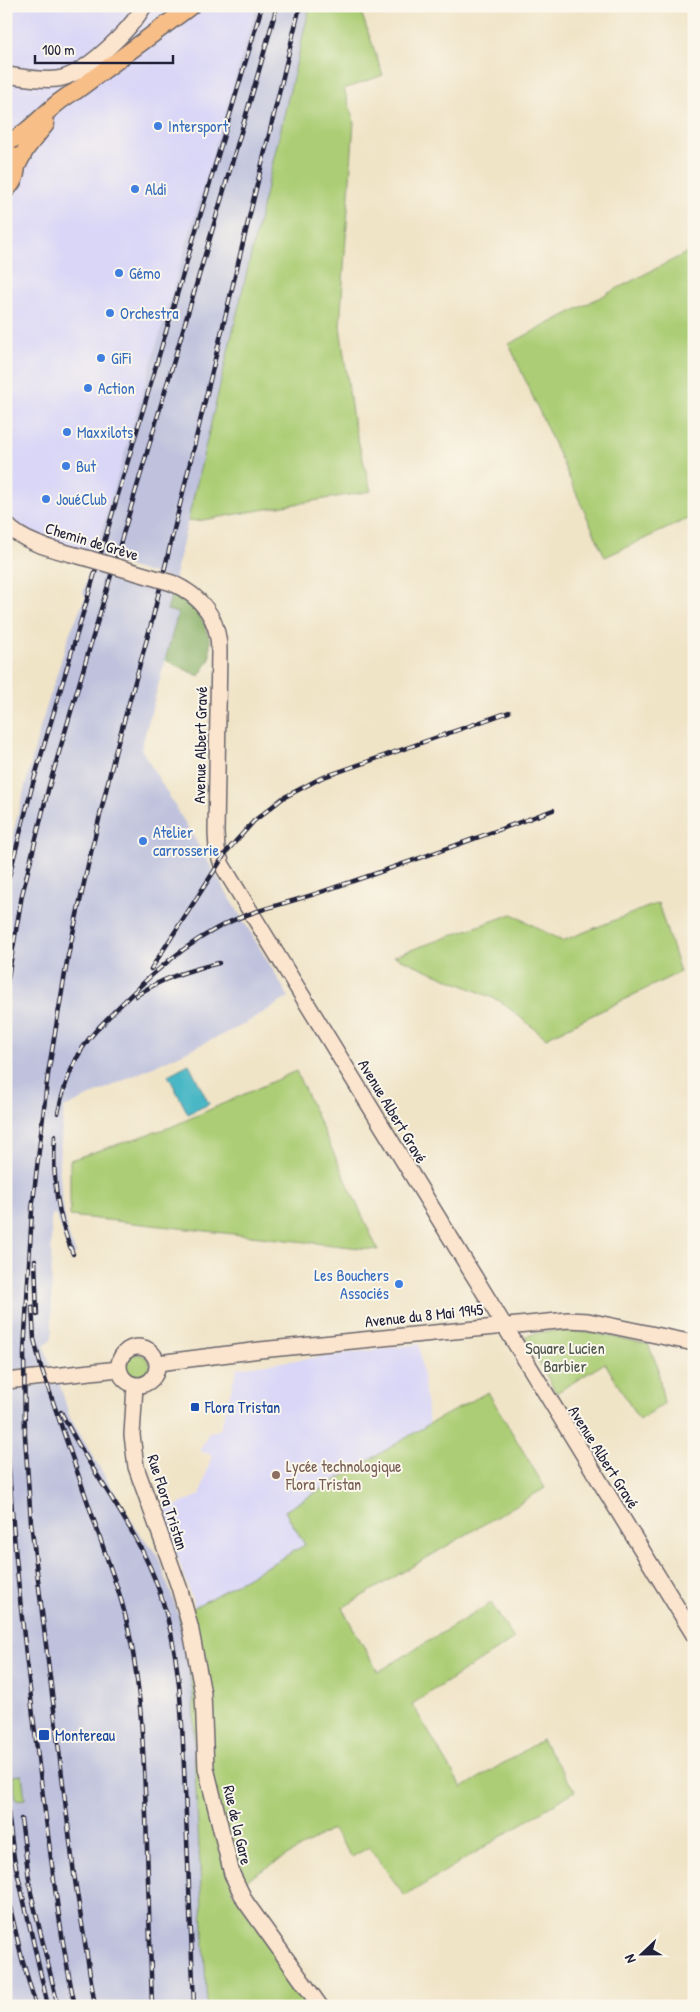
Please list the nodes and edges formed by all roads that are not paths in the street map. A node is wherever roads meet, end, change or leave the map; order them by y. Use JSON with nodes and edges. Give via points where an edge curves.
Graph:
{"nodes":[{"id":1,"x":144,"y":6,"type":"edge"},
{"id":2,"x":191,"y":6,"type":"edge"},
{"id":3,"x":6,"y":75,"type":"edge"},
{"id":4,"x":76,"y":90,"type":"junction"},
{"id":5,"x":6,"y":143,"type":"edge"},
{"id":6,"x":6,"y":148,"type":"edge"},
{"id":7,"x":17,"y":166,"type":"junction"},
{"id":8,"x":6,"y":190,"type":"edge"},
{"id":9,"x":6,"y":524,"type":"edge"},
{"id":10,"x":172,"y":583,"type":"joint"},
{"id":11,"x":503,"y":1325,"type":"junction"},
{"id":12,"x":694,"y":1343,"type":"edge"},
{"id":13,"x":158,"y":1363,"type":"junction"},
{"id":14,"x":119,"y":1368,"type":"junction"},
{"id":15,"x":6,"y":1381,"type":"edge"},
{"id":16,"x":134,"y":1386,"type":"junction"},
{"id":17,"x":190,"y":1626,"type":"joint"},
{"id":18,"x":694,"y":1635,"type":"edge"},
{"id":19,"x":320,"y":2006,"type":"edge"}],
"edges":[{"from":1,"to":3,"type":"street","via":[[116,42],[67,76],[47,79]]},
{"from":2,"to":4,"type":"main road"},
{"from":4,"to":5,"type":"main road","via":[[51,107],[32,128]]},
{"from":4,"to":7,"type":"main road","via":[[26,148]]},
{"from":6,"to":7,"type":"main road"},
{"from":7,"to":8,"type":"main road","via":[[15,179]]},
{"from":9,"to":10,"type":"street","name":"Chemin de Grève","bridge":true,"via":[[32,541]]},
{"from":10,"to":11,"type":"street","name":"Avenue Albert Gravé","via":[[190,592],[204,605],[218,632],[216,833],[222,865]]},
{"from":11,"to":12,"type":"street","name":"Avenue du 8 Mai 1945","via":[[588,1321]]},
{"from":11,"to":13,"type":"street","name":"Avenue du 8 Mai 1945"},
{"from":11,"to":18,"type":"street","name":"Avenue Albert Gravé"},
{"from":13,"to":14,"type":"street","via":[[151,1352],[139,1347],[122,1356]]},
{"from":13,"to":16,"type":"street","via":[[152,1380]]},
{"from":14,"to":15,"type":"street"},
{"from":14,"to":16,"type":"street","via":[[124,1380]]},
{"from":16,"to":17,"type":"street","name":"Rue Flora Tristan","via":[[132,1434],[136,1467]]},
{"from":17,"to":19,"type":"street","name":"Rue de la Gare","via":[[203,1694],[206,1768],[232,1874],[245,1901]]}]}
